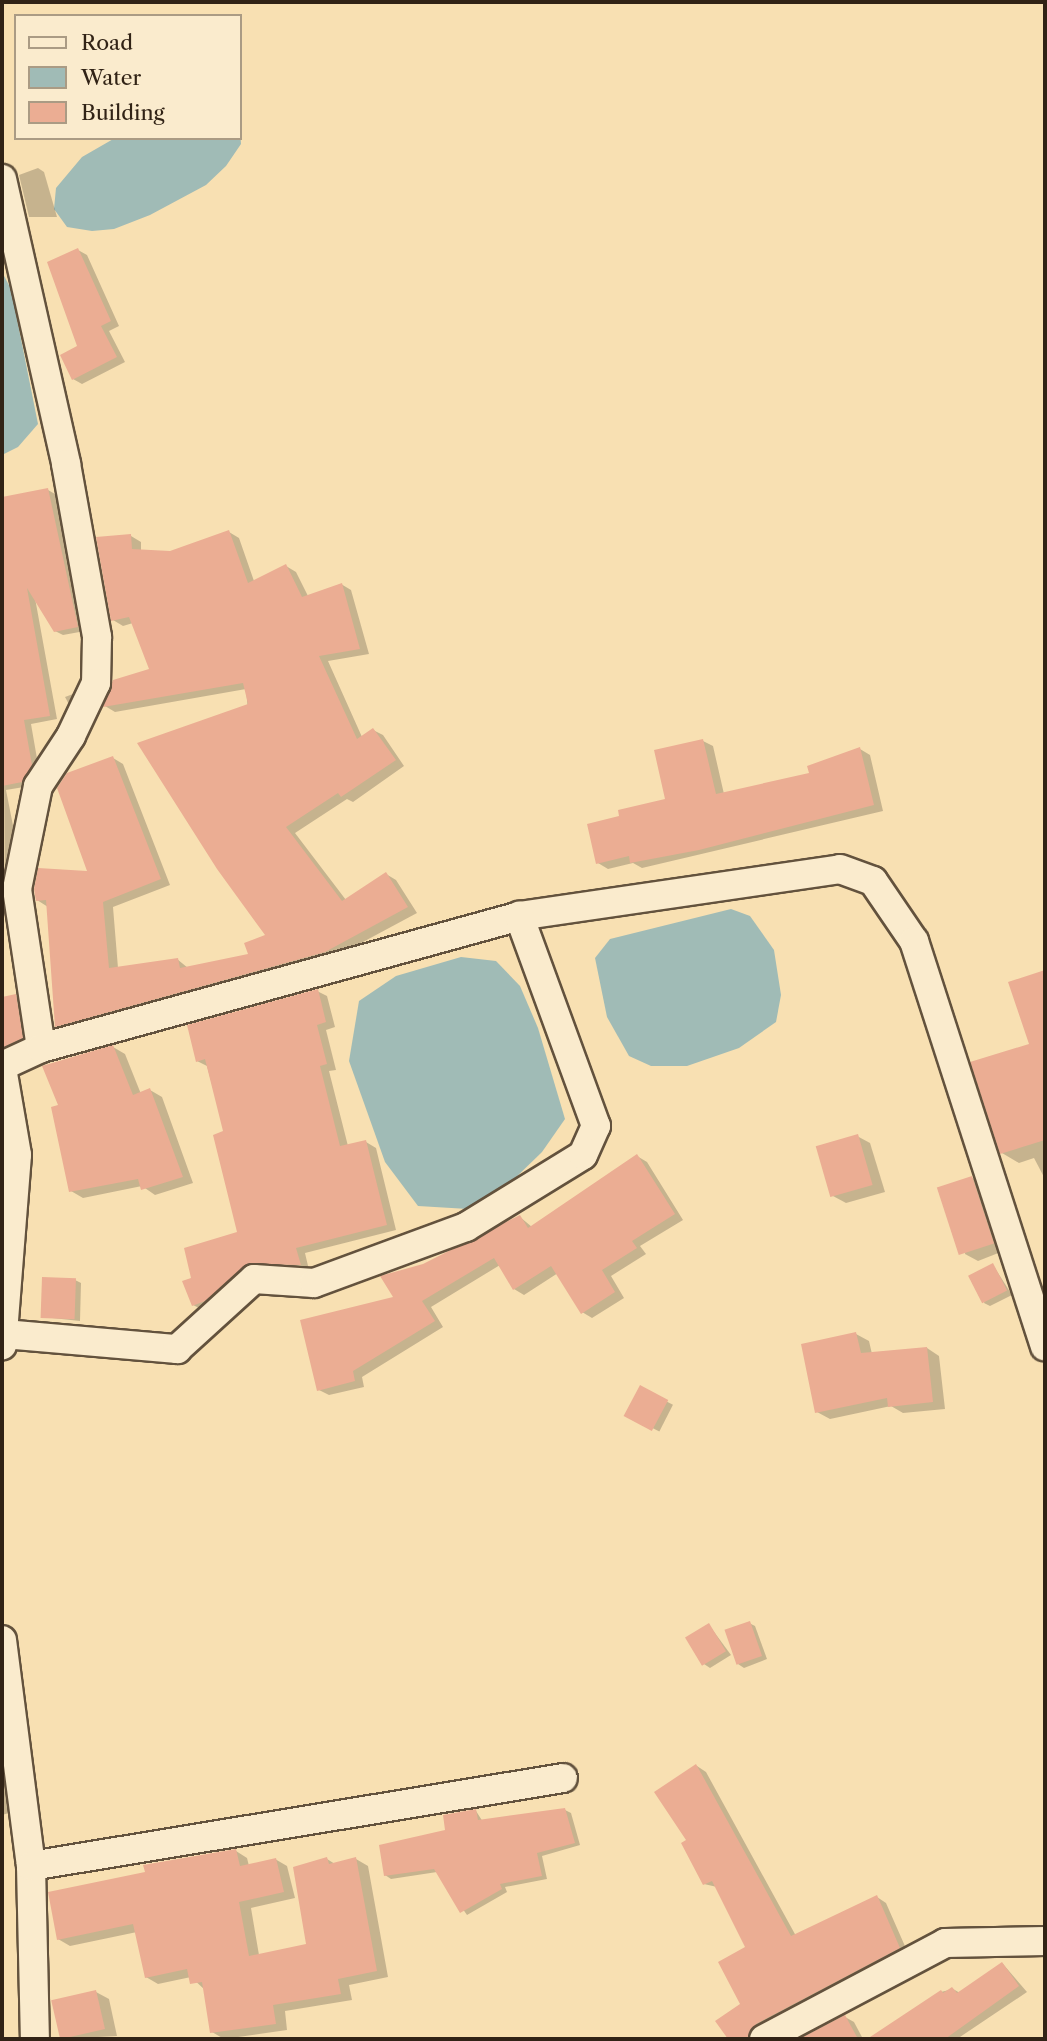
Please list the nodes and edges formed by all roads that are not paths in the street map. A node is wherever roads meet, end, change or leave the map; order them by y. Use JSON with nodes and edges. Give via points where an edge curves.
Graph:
{"nodes":[{"id":1,"x":2,"y":180,"type":"edge"},
{"id":2,"x":519,"y":916,"type":"junction"},
{"id":3,"x":41,"y":1048,"type":"junction"},
{"id":4,"x":2,"y":1067,"type":"edge"},
{"id":5,"x":3,"y":1339,"type":"edge"},
{"id":6,"x":1045,"y":1346,"type":"edge"},
{"id":7,"x":2,"y":1640,"type":"edge"},
{"id":8,"x":563,"y":1778,"type":"dead end"},
{"id":9,"x":31,"y":1866,"type":"junction"},
{"id":10,"x":1045,"y":1941,"type":"edge"},
{"id":11,"x":35,"y":2039,"type":"edge"},
{"id":12,"x":764,"y":2039,"type":"edge"}],
"edges":[{"from":1,"to":3,"type":"street","via":[[66,464],[97,637],[96,683],[71,736],[38,786],[17,889]]},
{"from":2,"to":3,"type":"street"},
{"from":2,"to":5,"type":"street","via":[[596,1126],[583,1155],[466,1227],[314,1283],[254,1279],[177,1349]]},
{"from":2,"to":6,"type":"street","via":[[840,869],[873,881],[914,941]]},
{"from":3,"to":4,"type":"street"},
{"from":4,"to":5,"type":"street","via":[[17,1155]]},
{"from":7,"to":9,"type":"street"},
{"from":8,"to":9,"type":"street"},
{"from":9,"to":11,"type":"street"},
{"from":10,"to":12,"type":"street","via":[[944,1943]]}]}
